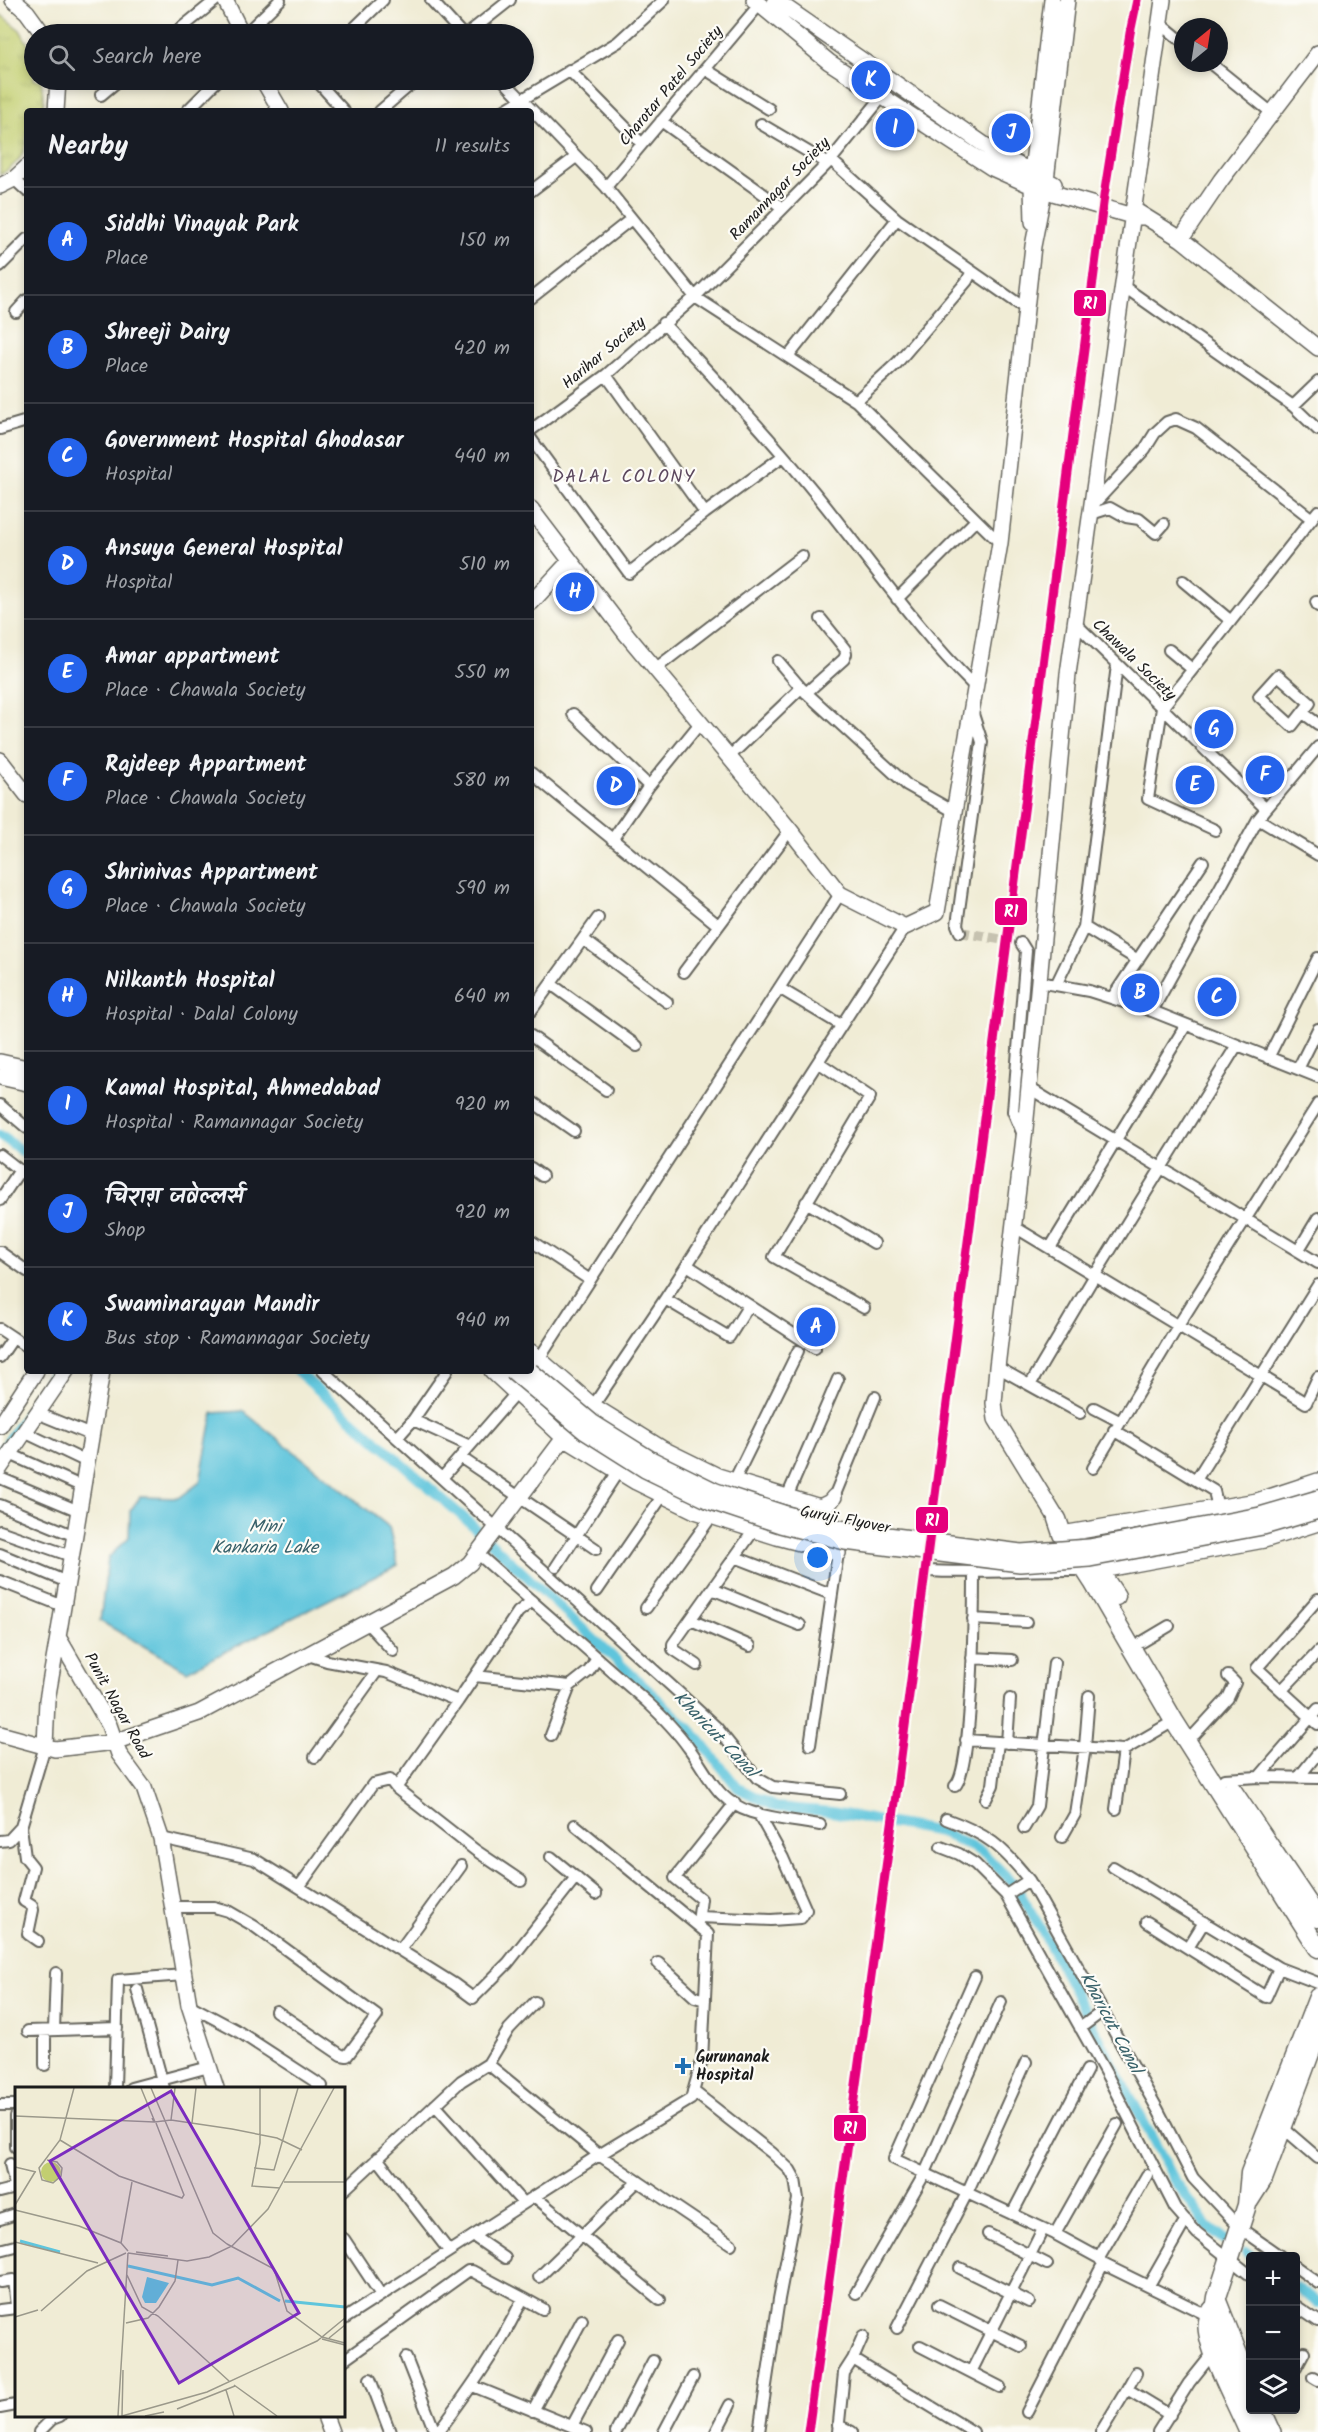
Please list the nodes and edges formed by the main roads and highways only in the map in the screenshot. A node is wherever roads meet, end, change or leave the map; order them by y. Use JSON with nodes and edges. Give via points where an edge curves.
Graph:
{"nodes":[{"id":1,"x":1064,"y":1529,"type":"road end"},
{"id":2,"x":1093,"y":1570,"type":"junction"},
{"id":3,"x":1318,"y":1918,"type":"edge"},
{"id":4,"x":1318,"y":1948,"type":"edge"},
{"id":5,"x":1318,"y":1997,"type":"edge"},
{"id":6,"x":1315,"y":2032,"type":"edge"},
{"id":7,"x":1247,"y":2205,"type":"junction"},
{"id":8,"x":1259,"y":2432,"type":"edge"}],
"edges":[{"from":1,"to":2,"type":"main road"},
{"from":2,"to":3,"type":"main road","via":[[1142,1642],[1224,1779]]},
{"from":2,"to":4,"type":"main road","via":[[1174,1721]]},
{"from":5,"to":6,"type":"main road"},
{"from":6,"to":7,"type":"main road","via":[[1263,2179]]},
{"from":6,"to":7,"type":"main road","via":[[1250,2173]]},
{"from":7,"to":8,"type":"main road","via":[[1211,2318]]}]}
